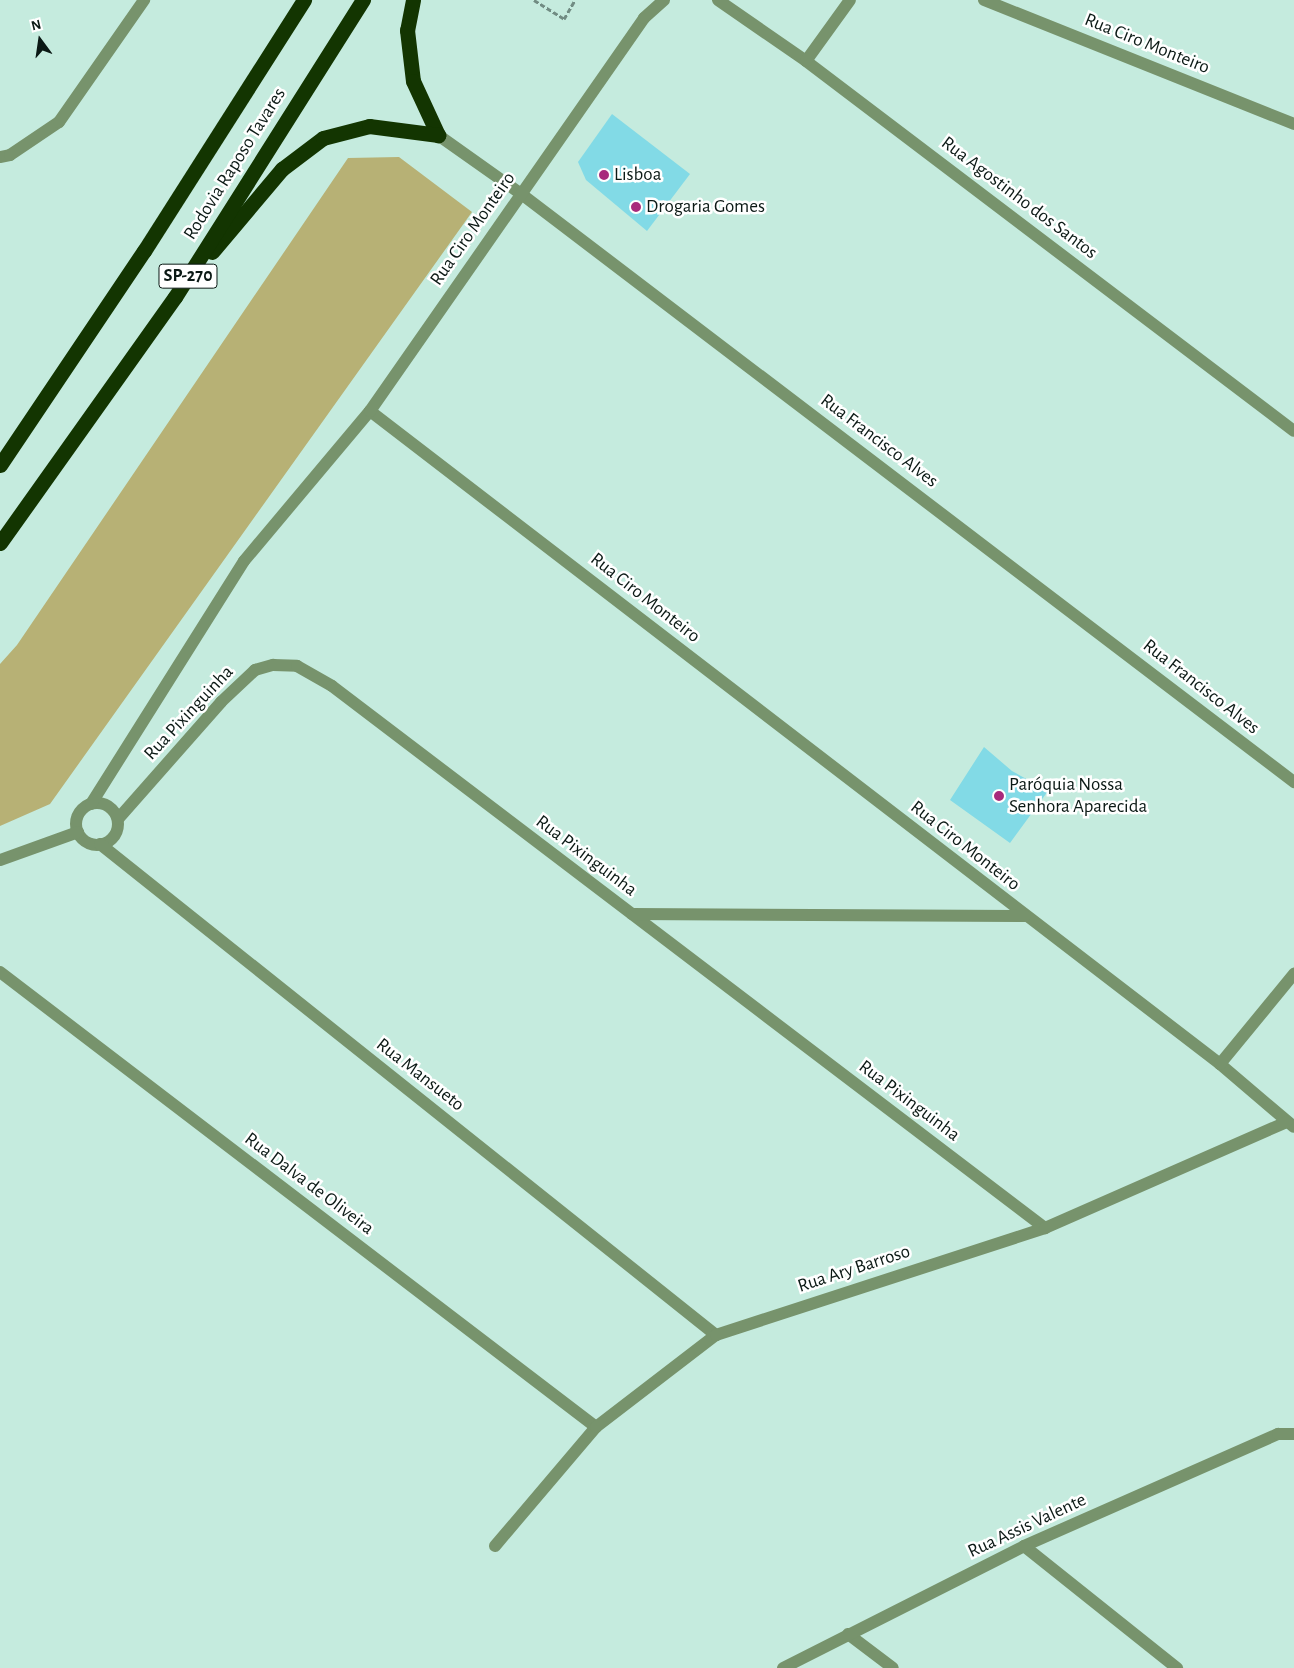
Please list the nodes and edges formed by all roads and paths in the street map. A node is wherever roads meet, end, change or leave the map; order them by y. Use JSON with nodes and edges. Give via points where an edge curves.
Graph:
{"nodes":[{"id":1,"x":144,"y":0,"type":"edge"},
{"id":2,"x":304,"y":0,"type":"edge"},
{"id":3,"x":363,"y":0,"type":"edge"},
{"id":4,"x":413,"y":0,"type":"edge"},
{"id":5,"x":534,"y":0,"type":"edge"},
{"id":6,"x":575,"y":0,"type":"edge"},
{"id":7,"x":664,"y":0,"type":"edge"},
{"id":8,"x":718,"y":0,"type":"edge"},
{"id":9,"x":850,"y":0,"type":"edge"},
{"id":10,"x":984,"y":0,"type":"edge"},
{"id":11,"x":806,"y":61,"type":"junction"},
{"id":12,"x":1294,"y":124,"type":"edge"},
{"id":13,"x":438,"y":135,"type":"junction"},
{"id":14,"x":0,"y":157,"type":"edge"},
{"id":15,"x":520,"y":193,"type":"junction"},
{"id":16,"x":174,"y":297,"type":"junction"},
{"id":17,"x":370,"y":411,"type":"junction"},
{"id":18,"x":1294,"y":431,"type":"edge"},
{"id":19,"x":0,"y":465,"type":"edge"},
{"id":20,"x":0,"y":543,"type":"edge"},
{"id":21,"x":1294,"y":782,"type":"edge"},
{"id":22,"x":91,"y":804,"type":"junction"},
{"id":23,"x":118,"y":819,"type":"junction"},
{"id":24,"x":78,"y":832,"type":"junction"},
{"id":25,"x":100,"y":844,"type":"junction"},
{"id":26,"x":0,"y":860,"type":"edge"},
{"id":27,"x":632,"y":914,"type":"junction"},
{"id":28,"x":1025,"y":916,"type":"junction"},
{"id":29,"x":0,"y":972,"type":"edge"},
{"id":30,"x":1294,"y":974,"type":"edge"},
{"id":31,"x":1220,"y":1064,"type":"junction"},
{"id":32,"x":1290,"y":1124,"type":"edge"},
{"id":33,"x":1046,"y":1228,"type":"junction"},
{"id":34,"x":716,"y":1335,"type":"junction"},
{"id":35,"x":596,"y":1427,"type":"junction"},
{"id":36,"x":1294,"y":1434,"type":"edge"},
{"id":37,"x":495,"y":1546,"type":"dead end"},
{"id":38,"x":1024,"y":1546,"type":"junction"},
{"id":39,"x":848,"y":1634,"type":"junction"},
{"id":40,"x":783,"y":1668,"type":"edge"},
{"id":41,"x":893,"y":1668,"type":"edge"},
{"id":42,"x":1177,"y":1668,"type":"edge"}],
"edges":[{"from":1,"to":14,"type":"street","via":[[58,122],[10,155]]},
{"from":2,"to":19,"type":"highway","name":"Rodovia Raposo Tavares","number":"SP-270","via":[[144,251]]},
{"from":3,"to":16,"type":"highway","name":"Rodovia Raposo Tavares","number":"SP-270"},
{"from":4,"to":13,"type":"highway","via":[[407,30],[413,82]]},
{"from":5,"to":6,"type":"path","via":[[564,19]]},
{"from":7,"to":15,"type":"street","name":"Rua Ciro Monteiro","via":[[644,18]]},
{"from":8,"to":11,"type":"street","name":"Rua Agostinho dos Santos"},
{"from":9,"to":11,"type":"street"},
{"from":10,"to":12,"type":"street","name":"Rua Ciro Monteiro"},
{"from":11,"to":18,"type":"street","name":"Rua Agostinho dos Santos"},
{"from":13,"to":15,"type":"street","name":"Rua Francisco Alves"},
{"from":13,"to":16,"type":"highway","via":[[369,126],[323,138],[282,169]]},
{"from":15,"to":17,"type":"street","name":"Rua Ciro Monteiro"},
{"from":15,"to":21,"type":"street","name":"Rua Francisco Alves"},
{"from":16,"to":20,"type":"highway","name":"Rodovia Raposo Tavares","number":"SP-270"},
{"from":17,"to":22,"type":"street","name":"Rua Pixinguinha","via":[[244,560]]},
{"from":17,"to":28,"type":"street","name":"Rua Ciro Monteiro"},
{"from":22,"to":23,"type":"street","via":[[104,804]]},
{"from":22,"to":24,"type":"street","via":[[77,818]]},
{"from":23,"to":25,"type":"street","via":[[116,833],[107,843]]},
{"from":23,"to":27,"type":"street","name":"Rua Pixinguinha","via":[[221,702],[255,670],[273,665],[297,666],[332,686]]},
{"from":24,"to":25,"type":"street","via":[[87,842]]},
{"from":24,"to":26,"type":"street"},
{"from":25,"to":34,"type":"street","name":"Rua Mansueto"},
{"from":27,"to":28,"type":"street"},
{"from":27,"to":33,"type":"street","name":"Rua Pixinguinha"},
{"from":28,"to":31,"type":"street","name":"Rua Ciro Monteiro"},
{"from":29,"to":35,"type":"street","name":"Rua Dalva de Oliveira"},
{"from":30,"to":31,"type":"street"},
{"from":31,"to":32,"type":"street","name":"Rua Ciro Monteiro"},
{"from":32,"to":33,"type":"street","name":"Rua Ary Barroso"},
{"from":33,"to":34,"type":"street","name":"Rua Ary Barroso"},
{"from":34,"to":35,"type":"street","name":"Rua Ary Barroso"},
{"from":35,"to":37,"type":"street","name":"Rua Ary Barroso"},
{"from":36,"to":38,"type":"street","name":"Rua Assis Valente","via":[[1278,1434]]},
{"from":38,"to":39,"type":"street","name":"Rua Assis Valente"},
{"from":38,"to":42,"type":"street"},
{"from":39,"to":40,"type":"street","name":"Rua Assis Valente"},
{"from":39,"to":41,"type":"street"}]}
